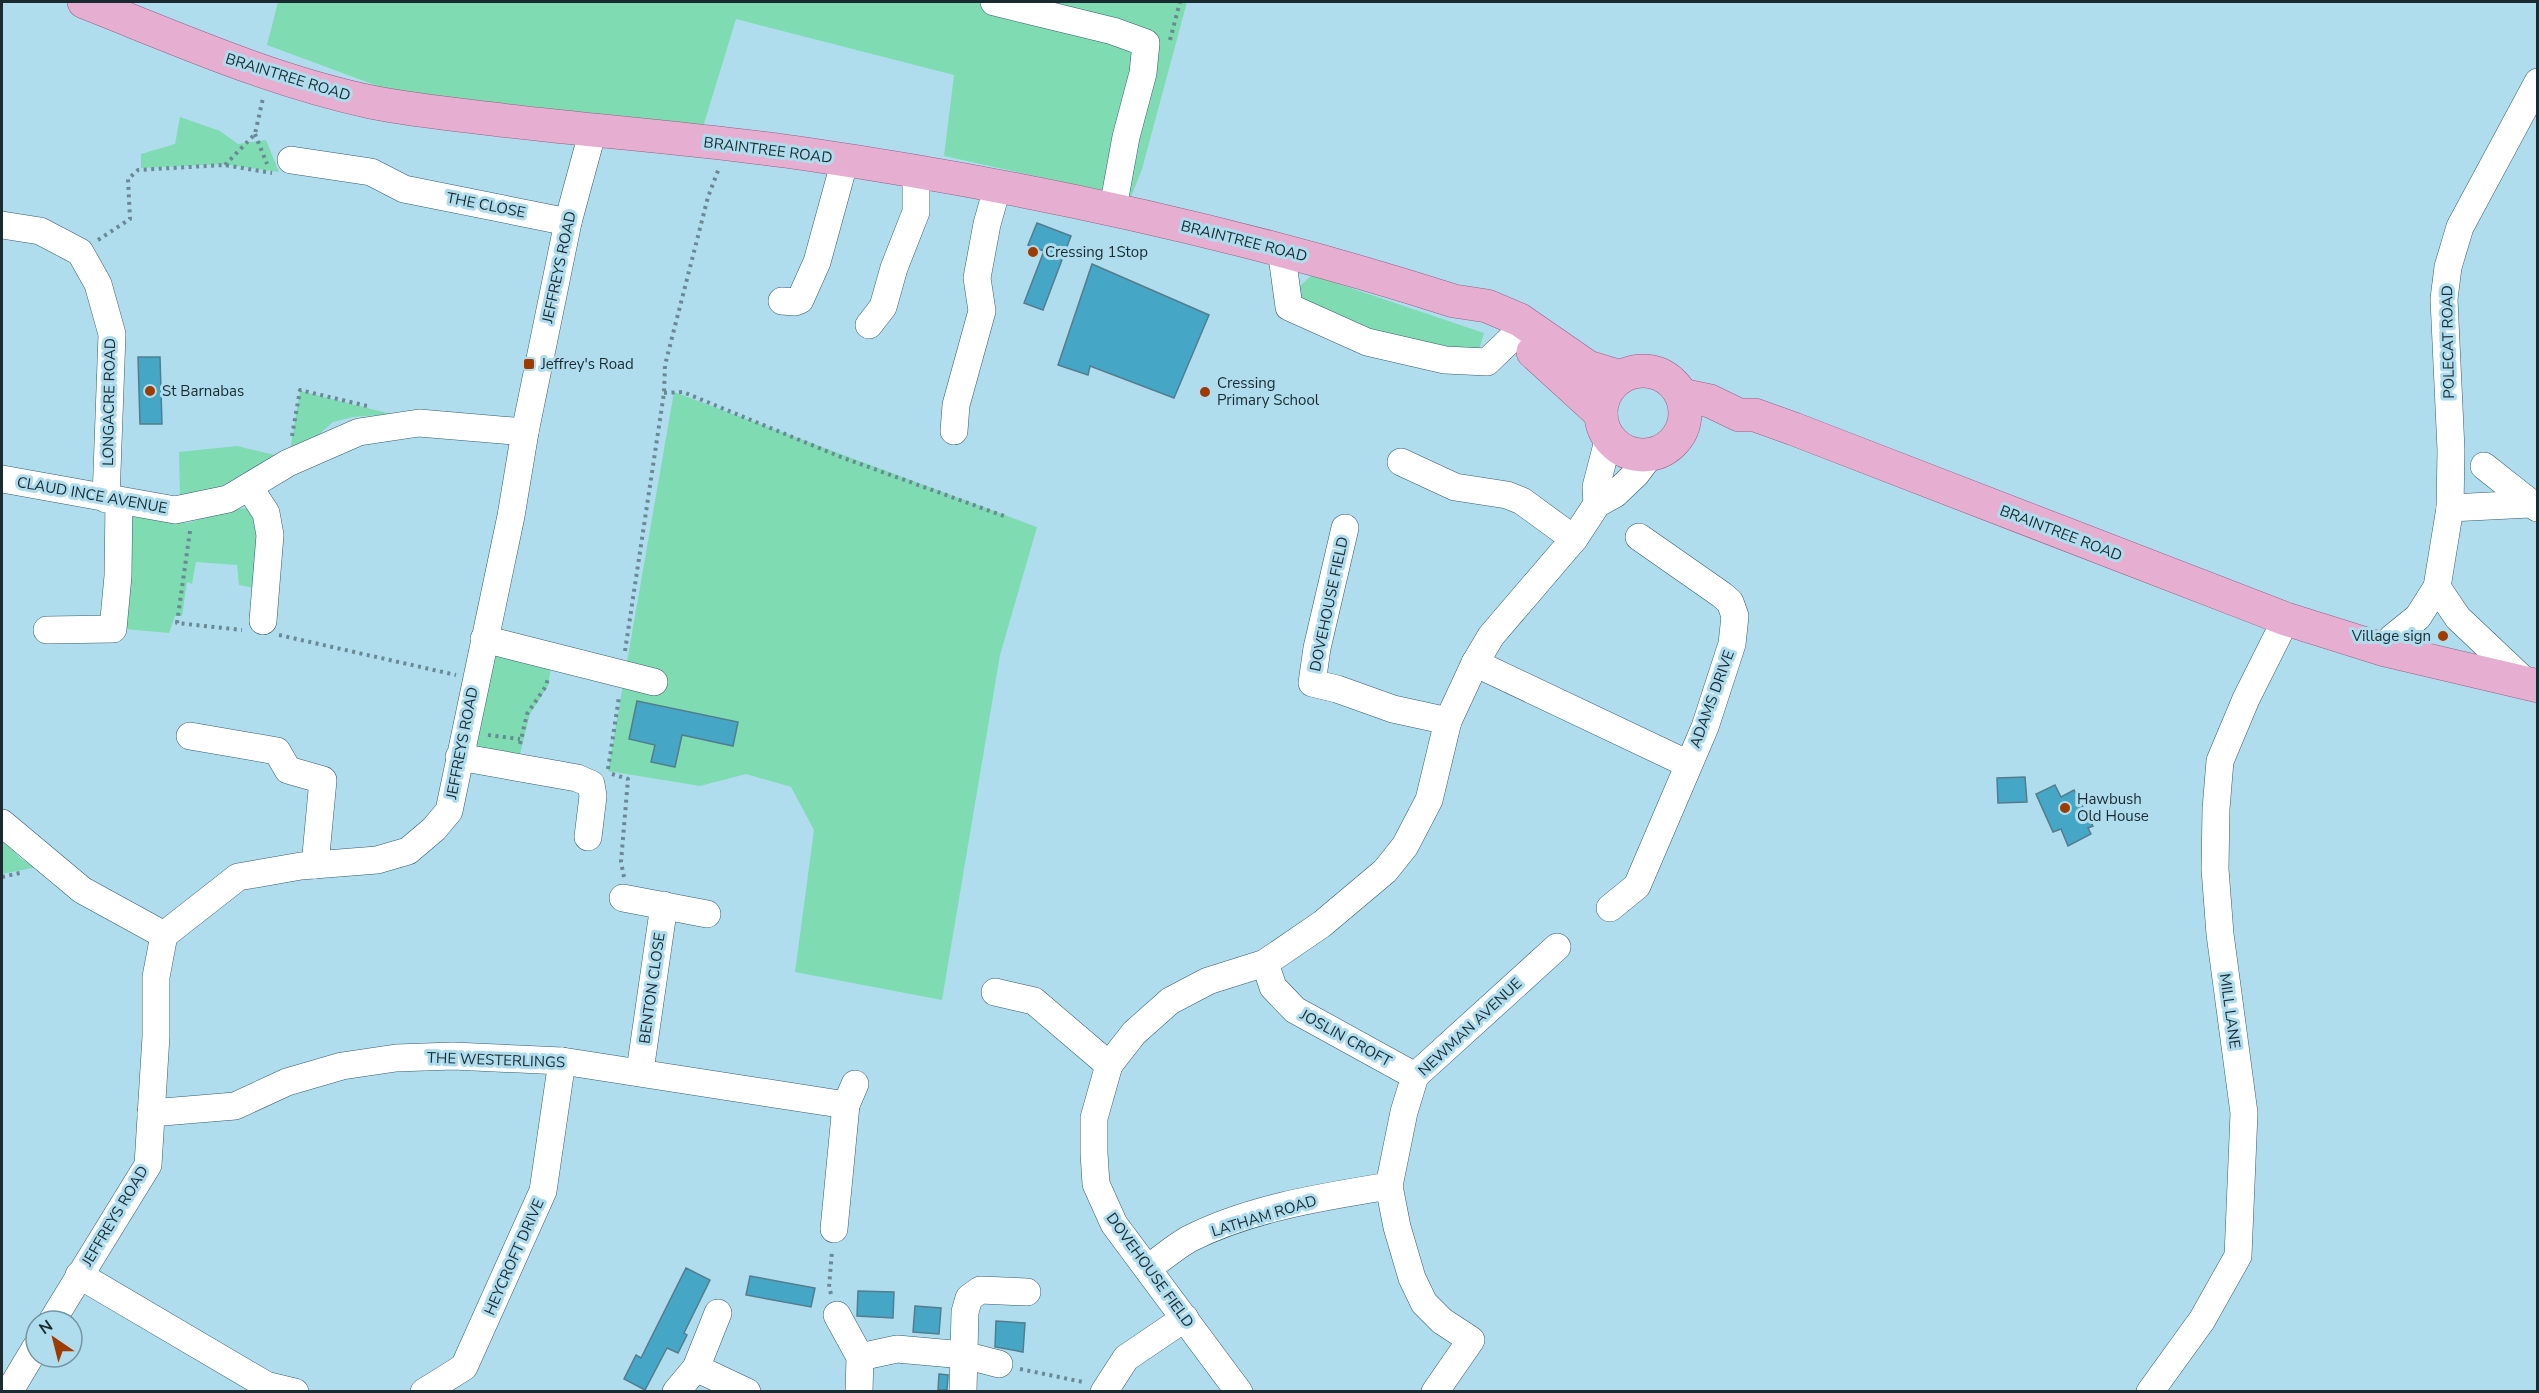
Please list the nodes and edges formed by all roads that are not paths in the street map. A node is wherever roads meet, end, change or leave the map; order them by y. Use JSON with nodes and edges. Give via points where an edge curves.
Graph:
{"nodes":[{"id":1,"x":84,"y":2,"type":"edge"},
{"id":2,"x":994,"y":2,"type":"edge"},
{"id":3,"x":2538,"y":82,"type":"edge"},
{"id":4,"x":2526,"y":127,"type":"edge"},
{"id":5,"x":593,"y":130,"type":"junction"},
{"id":6,"x":845,"y":160,"type":"junction"},
{"id":7,"x":282,"y":169,"type":"road end"},
{"id":8,"x":915,"y":171,"type":"junction"},
{"id":9,"x":998,"y":185,"type":"junction"},
{"id":10,"x":1113,"y":208,"type":"junction"},
{"id":11,"x":568,"y":222,"type":"junction"},
{"id":12,"x":2,"y":225,"type":"edge"},
{"id":13,"x":1281,"y":249,"type":"junction"},
{"id":14,"x":977,"y":278,"type":"junction"},
{"id":15,"x":782,"y":301,"type":"dead end"},
{"id":16,"x":1454,"y":301,"type":"junction"},
{"id":17,"x":869,"y":325,"type":"dead end"},
{"id":18,"x":1512,"y":338,"type":"junction"},
{"id":19,"x":1622,"y":377,"type":"junction"},
{"id":20,"x":1681,"y":395,"type":"junction"},
{"id":21,"x":942,"y":403,"type":"dead end"},
{"id":22,"x":1739,"y":415,"type":"junction"},
{"id":23,"x":1605,"y":425,"type":"junction"},
{"id":24,"x":954,"y":431,"type":"dead end"},
{"id":25,"x":525,"y":432,"type":"junction"},
{"id":26,"x":1678,"y":437,"type":"junction"},
{"id":27,"x":1651,"y":454,"type":"junction"},
{"id":28,"x":1401,"y":462,"type":"dead end"},
{"id":29,"x":2484,"y":466,"type":"dead end"},
{"id":30,"x":2,"y":479,"type":"edge"},
{"id":31,"x":249,"y":487,"type":"junction"},
{"id":32,"x":113,"y":500,"type":"junction"},
{"id":33,"x":1597,"y":504,"type":"junction"},
{"id":34,"x":2534,"y":506,"type":"edge"},
{"id":35,"x":2450,"y":508,"type":"junction"},
{"id":36,"x":1345,"y":528,"type":"dead end"},
{"id":37,"x":1639,"y":537,"type":"dead end"},
{"id":38,"x":1574,"y":539,"type":"junction"},
{"id":39,"x":2437,"y":587,"type":"junction"},
{"id":40,"x":2286,"y":619,"type":"junction"},
{"id":41,"x":263,"y":621,"type":"dead end"},
{"id":42,"x":47,"y":630,"type":"dead end"},
{"id":43,"x":484,"y":639,"type":"junction"},
{"id":44,"x":2385,"y":650,"type":"junction"},
{"id":45,"x":1475,"y":663,"type":"junction"},
{"id":46,"x":654,"y":682,"type":"dead end"},
{"id":47,"x":2534,"y":686,"type":"edge"},
{"id":48,"x":1448,"y":721,"type":"junction"},
{"id":49,"x":190,"y":736,"type":"dead end"},
{"id":50,"x":461,"y":744,"type":"junction"},
{"id":51,"x":1688,"y":764,"type":"junction"},
{"id":52,"x":2,"y":823,"type":"edge"},
{"id":53,"x":588,"y":837,"type":"dead end"},
{"id":54,"x":315,"y":865,"type":"junction"},
{"id":55,"x":623,"y":898,"type":"road end"},
{"id":56,"x":664,"y":905,"type":"junction"},
{"id":57,"x":1610,"y":908,"type":"dead end"},
{"id":58,"x":707,"y":914,"type":"dead end"},
{"id":59,"x":164,"y":935,"type":"junction"},
{"id":60,"x":1557,"y":947,"type":"dead end"},
{"id":61,"x":1265,"y":963,"type":"junction"},
{"id":62,"x":995,"y":992,"type":"dead end"},
{"id":63,"x":562,"y":1061,"type":"junction"},
{"id":64,"x":1109,"y":1065,"type":"junction"},
{"id":65,"x":640,"y":1071,"type":"junction"},
{"id":66,"x":1416,"y":1076,"type":"junction"},
{"id":67,"x":151,"y":1113,"type":"junction"},
{"id":68,"x":1389,"y":1186,"type":"junction"},
{"id":69,"x":834,"y":1229,"type":"road end"},
{"id":70,"x":1148,"y":1268,"type":"junction"},
{"id":71,"x":79,"y":1275,"type":"junction"},
{"id":72,"x":1027,"y":1292,"type":"dead end"},
{"id":73,"x":59,"y":1309,"type":"edge"},
{"id":74,"x":718,"y":1313,"type":"dead end"},
{"id":75,"x":837,"y":1315,"type":"road end"},
{"id":76,"x":1185,"y":1318,"type":"junction"},
{"id":77,"x":964,"y":1355,"type":"junction"},
{"id":78,"x":860,"y":1357,"type":"junction"},
{"id":79,"x":999,"y":1364,"type":"road end"},
{"id":80,"x":24,"y":1367,"type":"edge"},
{"id":81,"x":696,"y":1368,"type":"junction"},
{"id":82,"x":1107,"y":1388,"type":"edge"},
{"id":83,"x":9,"y":1392,"type":"edge"},
{"id":84,"x":295,"y":1392,"type":"edge"},
{"id":85,"x":424,"y":1392,"type":"edge"},
{"id":86,"x":676,"y":1392,"type":"edge"},
{"id":87,"x":747,"y":1392,"type":"edge"},
{"id":88,"x":859,"y":1392,"type":"edge"},
{"id":89,"x":963,"y":1392,"type":"edge"},
{"id":90,"x":1239,"y":1392,"type":"edge"},
{"id":91,"x":1435,"y":1392,"type":"edge"},
{"id":92,"x":2150,"y":1392,"type":"edge"}],
"edges":[{"from":1,"to":5,"type":"main road","name":"BRAINTREE ROAD","via":[[269,73],[332,92],[399,107]]},
{"from":2,"to":10,"type":"street","via":[[1146,43]]},
{"from":3,"to":4,"type":"street","name":"POLECAT ROAD"},
{"from":4,"to":35,"type":"street","name":"POLECAT ROAD","via":[[2460,227],[2448,267],[2444,299]]},
{"from":5,"to":6,"type":"main road","name":"BRAINTREE ROAD"},
{"from":5,"to":11,"type":"street","name":"JEFFREYS ROAD"},
{"from":6,"to":8,"type":"main road","name":"BRAINTREE ROAD"},
{"from":6,"to":15,"type":"street","via":[[828,227],[800,300]]},
{"from":7,"to":11,"type":"street","name":"THE CLOSE","via":[[371,172],[404,189]]},
{"from":8,"to":9,"type":"main road","name":"BRAINTREE ROAD"},
{"from":8,"to":17,"type":"street","via":[[916,213],[883,307]]},
{"from":9,"to":10,"type":"main road","name":"BRAINTREE ROAD"},
{"from":9,"to":14,"type":"street"},
{"from":10,"to":13,"type":"main road","name":"BRAINTREE ROAD"},
{"from":11,"to":25,"type":"street","name":"JEFFREYS ROAD"},
{"from":12,"to":32,"type":"street","name":"LONGACRE ROAD","via":[[40,231],[80,252],[98,284],[112,334]]},
{"from":13,"to":16,"type":"main road","name":"BRAINTREE ROAD"},
{"from":13,"to":18,"type":"street","via":[[1289,307],[1366,342],[1445,360],[1487,362]]},
{"from":14,"to":21,"type":"street"},
{"from":14,"to":24,"type":"street","via":[[982,311],[956,405]]},
{"from":16,"to":18,"type":"main road","name":"BRAINTREE ROAD"},
{"from":16,"to":19,"type":"main road","name":"BRAINTREE ROAD","via":[[1487,306],[1520,320],[1588,367]]},
{"from":18,"to":23,"type":"main road","name":"BRAINTREE ROAD","via":[[1552,366]]},
{"from":19,"to":20,"type":"main road","via":[[1634,372],[1655,372],[1673,383]]},
{"from":19,"to":23,"type":"main road","via":[[1607,392]]},
{"from":20,"to":22,"type":"main road","name":"BRAINTREE ROAD","via":[[1710,401]]},
{"from":20,"to":26,"type":"main road","via":[[1685,415]]},
{"from":22,"to":26,"type":"main road"},
{"from":22,"to":40,"type":"main road","name":"BRAINTREE ROAD","via":[[1755,415],[1794,429]]},
{"from":23,"to":27,"type":"main road","via":[[1627,451]]},
{"from":23,"to":33,"type":"street","name":"DOVEHOUSE FIELD"},
{"from":25,"to":31,"type":"street","name":"CLAUD INCE AVENUE","via":[[410,424],[359,432],[288,463]]},
{"from":25,"to":43,"type":"street","name":"JEFFREYS ROAD"},
{"from":26,"to":27,"type":"main road"},
{"from":27,"to":33,"type":"street","name":"DOVEHOUSE FIELD","via":[[1615,494]]},
{"from":28,"to":38,"type":"street","via":[[1455,487],[1522,501]]},
{"from":29,"to":34,"type":"street"},
{"from":30,"to":32,"type":"street","name":"CLAUD INCE AVENUE"},
{"from":31,"to":32,"type":"street","name":"CLAUD INCE AVENUE","via":[[228,499],[175,510]]},
{"from":31,"to":41,"type":"street","via":[[266,513],[270,535]]},
{"from":32,"to":42,"type":"street","name":"LONGACRE ROAD","via":[[118,576],[113,629]]},
{"from":33,"to":38,"type":"street","name":"DOVEHOUSE FIELD"},
{"from":34,"to":35,"type":"street"},
{"from":35,"to":39,"type":"street","name":"POLECAT ROAD"},
{"from":36,"to":48,"type":"street","name":"DOVEHOUSE FIELD","via":[[1312,683],[1393,709]]},
{"from":37,"to":51,"type":"street","name":"ADAMS DRIVE","via":[[1722,595],[1730,602],[1735,616],[1732,644],[1705,727]]},
{"from":38,"to":45,"type":"street","name":"DOVEHOUSE FIELD","via":[[1491,636]]},
{"from":39,"to":44,"type":"street","name":"POLECAT ROAD","via":[[2418,617],[2391,638]]},
{"from":39,"to":47,"type":"street","via":[[2458,618]]},
{"from":40,"to":44,"type":"main road","name":"BRAINTREE ROAD"},
{"from":40,"to":92,"type":"street","name":"MILL LANE","via":[[2220,761],[2216,809],[2220,934],[2244,1113],[2238,1256],[2202,1320]]},
{"from":43,"to":46,"type":"street"},
{"from":43,"to":50,"type":"street","name":"JEFFREYS ROAD"},
{"from":44,"to":47,"type":"main road","name":"BRAINTREE ROAD"},
{"from":45,"to":48,"type":"street","name":"DOVEHOUSE FIELD"},
{"from":45,"to":51,"type":"street","name":"ADAMS DRIVE"},
{"from":48,"to":61,"type":"street","name":"DOVEHOUSE FIELD","via":[[1429,800],[1405,846],[1367,888]]},
{"from":49,"to":54,"type":"street","via":[[277,751],[288,770],[323,780]]},
{"from":50,"to":53,"type":"street","via":[[516,767],[591,784]]},
{"from":50,"to":54,"type":"street","name":"JEFFREYS ROAD","via":[[449,811],[408,851],[377,860]]},
{"from":51,"to":57,"type":"street","name":"ADAMS DRIVE","via":[[1637,886]]},
{"from":52,"to":59,"type":"street","via":[[82,890]]},
{"from":54,"to":59,"type":"street","name":"JEFFREYS ROAD","via":[[238,877]]},
{"from":55,"to":56,"type":"street"},
{"from":56,"to":58,"type":"street"},
{"from":56,"to":65,"type":"street","name":"BENTON CLOSE"},
{"from":59,"to":67,"type":"street","name":"JEFFREYS ROAD","via":[[156,977]]},
{"from":60,"to":66,"type":"street","name":"NEWMAN AVENUE"},
{"from":61,"to":64,"type":"street","name":"DOVEHOUSE FIELD","via":[[1208,981],[1170,1001],[1134,1033]]},
{"from":61,"to":66,"type":"street","name":"JOSLIN CROFT","via":[[1274,987],[1295,1010]]},
{"from":62,"to":64,"type":"street","via":[[1034,1001]]},
{"from":63,"to":65,"type":"street","name":"THE WESTERLINGS"},
{"from":63,"to":67,"type":"street","name":"THE WESTERLINGS","via":[[453,1056],[396,1058],[342,1066],[287,1082],[235,1106]]},
{"from":63,"to":85,"type":"street","name":"HEYCROFT DRIVE","via":[[543,1191],[464,1367]]},
{"from":64,"to":70,"type":"street","name":"DOVEHOUSE FIELD","via":[[1094,1118],[1096,1184],[1114,1224]]},
{"from":65,"to":69,"type":"street","name":"THE WESTERLINGS","via":[[851,1094]]},
{"from":66,"to":68,"type":"street","name":"NEWMAN AVENUE","via":[[1404,1112]]},
{"from":67,"to":71,"type":"street","name":"JEFFREYS ROAD","via":[[148,1165]]},
{"from":68,"to":70,"type":"street","name":"LATHAM ROAD","via":[[1290,1205],[1238,1220],[1188,1240]]},
{"from":68,"to":91,"type":"street","name":"NEWMAN AVENUE","via":[[1403,1248],[1424,1303],[1442,1321],[1471,1340]]},
{"from":70,"to":76,"type":"street","name":"DOVEHOUSE FIELD"},
{"from":71,"to":73,"type":"street","name":"JEFFREYS ROAD"},
{"from":71,"to":84,"type":"street","via":[[266,1385]]},
{"from":72,"to":77,"type":"street","via":[[980,1290],[969,1298]]},
{"from":74,"to":81,"type":"street"},
{"from":75,"to":78,"type":"street"},
{"from":76,"to":82,"type":"street","via":[[1126,1358]]},
{"from":76,"to":90,"type":"street","name":"DOVEHOUSE FIELD"},
{"from":77,"to":78,"type":"street","via":[[897,1349]]},
{"from":77,"to":79,"type":"street"},
{"from":77,"to":89,"type":"street"},
{"from":78,"to":88,"type":"street"},
{"from":80,"to":83,"type":"street"},
{"from":81,"to":86,"type":"street"},
{"from":81,"to":87,"type":"street"}]}
